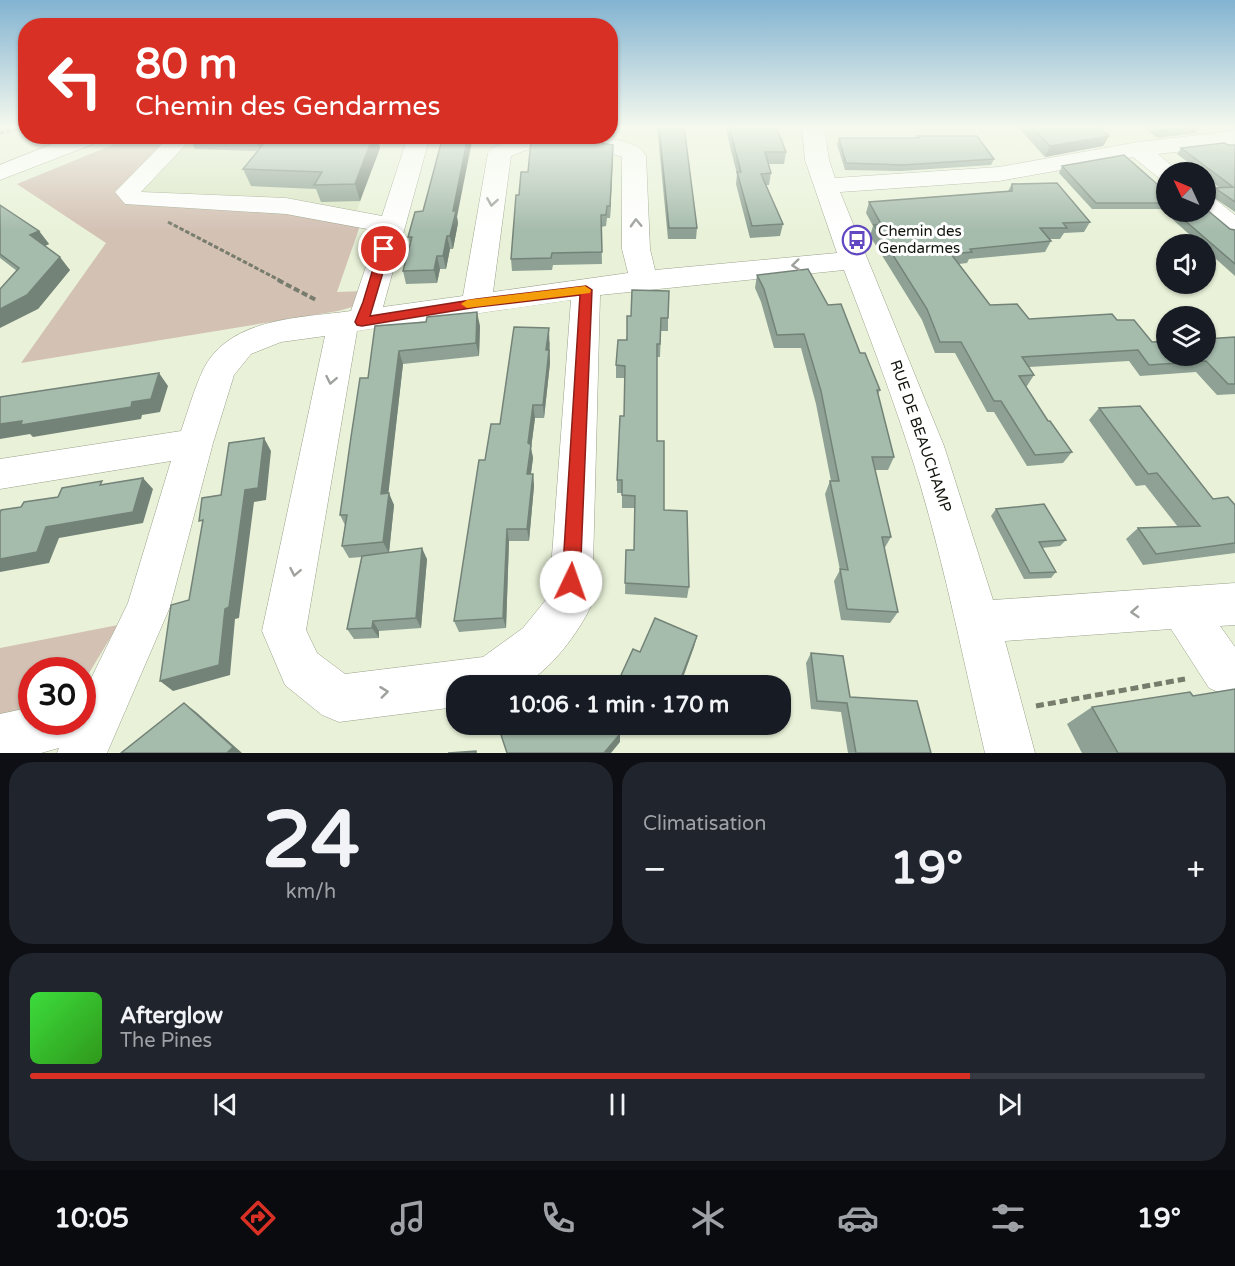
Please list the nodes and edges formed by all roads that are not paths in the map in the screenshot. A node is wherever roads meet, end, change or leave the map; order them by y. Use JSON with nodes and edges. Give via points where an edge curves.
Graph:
{"nodes":[{"id":1,"x":30,"y":161,"type":"edge"},
{"id":2,"x":158,"y":161,"type":"edge"},
{"id":3,"x":411,"y":161,"type":"edge"},
{"id":4,"x":499,"y":161,"type":"edge"},
{"id":5,"x":634,"y":161,"type":"edge"},
{"id":6,"x":817,"y":161,"type":"edge"},
{"id":7,"x":1071,"y":161,"type":"edge"},
{"id":8,"x":0,"y":173,"type":"edge"},
{"id":9,"x":825,"y":186,"type":"junction"},
{"id":10,"x":1216,"y":212,"type":"edge"},
{"id":11,"x":392,"y":226,"type":"junction"},
{"id":12,"x":1235,"y":228,"type":"edge"},
{"id":13,"x":854,"y":260,"type":"junction"},
{"id":14,"x":644,"y":280,"type":"junction"},
{"id":15,"x":586,"y":290,"type":"junction"},
{"id":16,"x":477,"y":303,"type":"junction"},
{"id":17,"x":352,"y":322,"type":"junction"},
{"id":18,"x":195,"y":443,"type":"junction"},
{"id":19,"x":0,"y":474,"type":"edge"},
{"id":20,"x":1235,"y":604,"type":"edge"},
{"id":21,"x":1182,"y":608,"type":"junction"},
{"id":22,"x":978,"y":622,"type":"junction"},
{"id":23,"x":1225,"y":672,"type":"road end"},
{"id":24,"x":96,"y":702,"type":"edge"},
{"id":25,"x":26,"y":735,"type":"edge"},
{"id":26,"x":0,"y":739,"type":"edge"},
{"id":27,"x":1010,"y":753,"type":"edge"}],
"edges":[{"from":1,"to":8,"type":"street"},
{"from":2,"to":11,"type":"street","via":[[127,192],[134,199],[286,206]]},
{"from":3,"to":11,"type":"street"},
{"from":4,"to":16,"type":"street","one_way":true},
{"from":14,"to":5,"type":"street","one_way":true,"via":[[636,249]]},
{"from":6,"to":9,"type":"street","name":"RUE DE BEAUCHAMP"},
{"from":7,"to":9,"type":"street","via":[[999,174]]},
{"from":9,"to":13,"type":"street","name":"RUE DE BEAUCHAMP"},
{"from":10,"to":12,"type":"street"},
{"from":11,"to":17,"type":"street","via":[[370,302]]},
{"from":13,"to":14,"type":"street","one_way":true},
{"from":13,"to":22,"type":"street","name":"RUE DE BEAUCHAMP","via":[[935,472]]},
{"from":14,"to":15,"type":"street"},
{"from":15,"to":16,"type":"street"},
{"from":17,"to":15,"type":"street","one_way":true,"via":[[284,631],[301,669],[339,698],[491,679],[539,644],[570,604]]},
{"from":16,"to":17,"type":"street"},
{"from":17,"to":18,"type":"street","via":[[276,332],[240,346],[219,371]]},
{"from":18,"to":19,"type":"street"},
{"from":18,"to":24,"type":"street","via":[[148,607]]},
{"from":20,"to":21,"type":"street"},
{"from":21,"to":22,"type":"street","one_way":true},
{"from":21,"to":23,"type":"street"},
{"from":22,"to":27,"type":"street","name":"RUE DE BEAUCHAMP"},
{"from":25,"to":26,"type":"street"}]}
